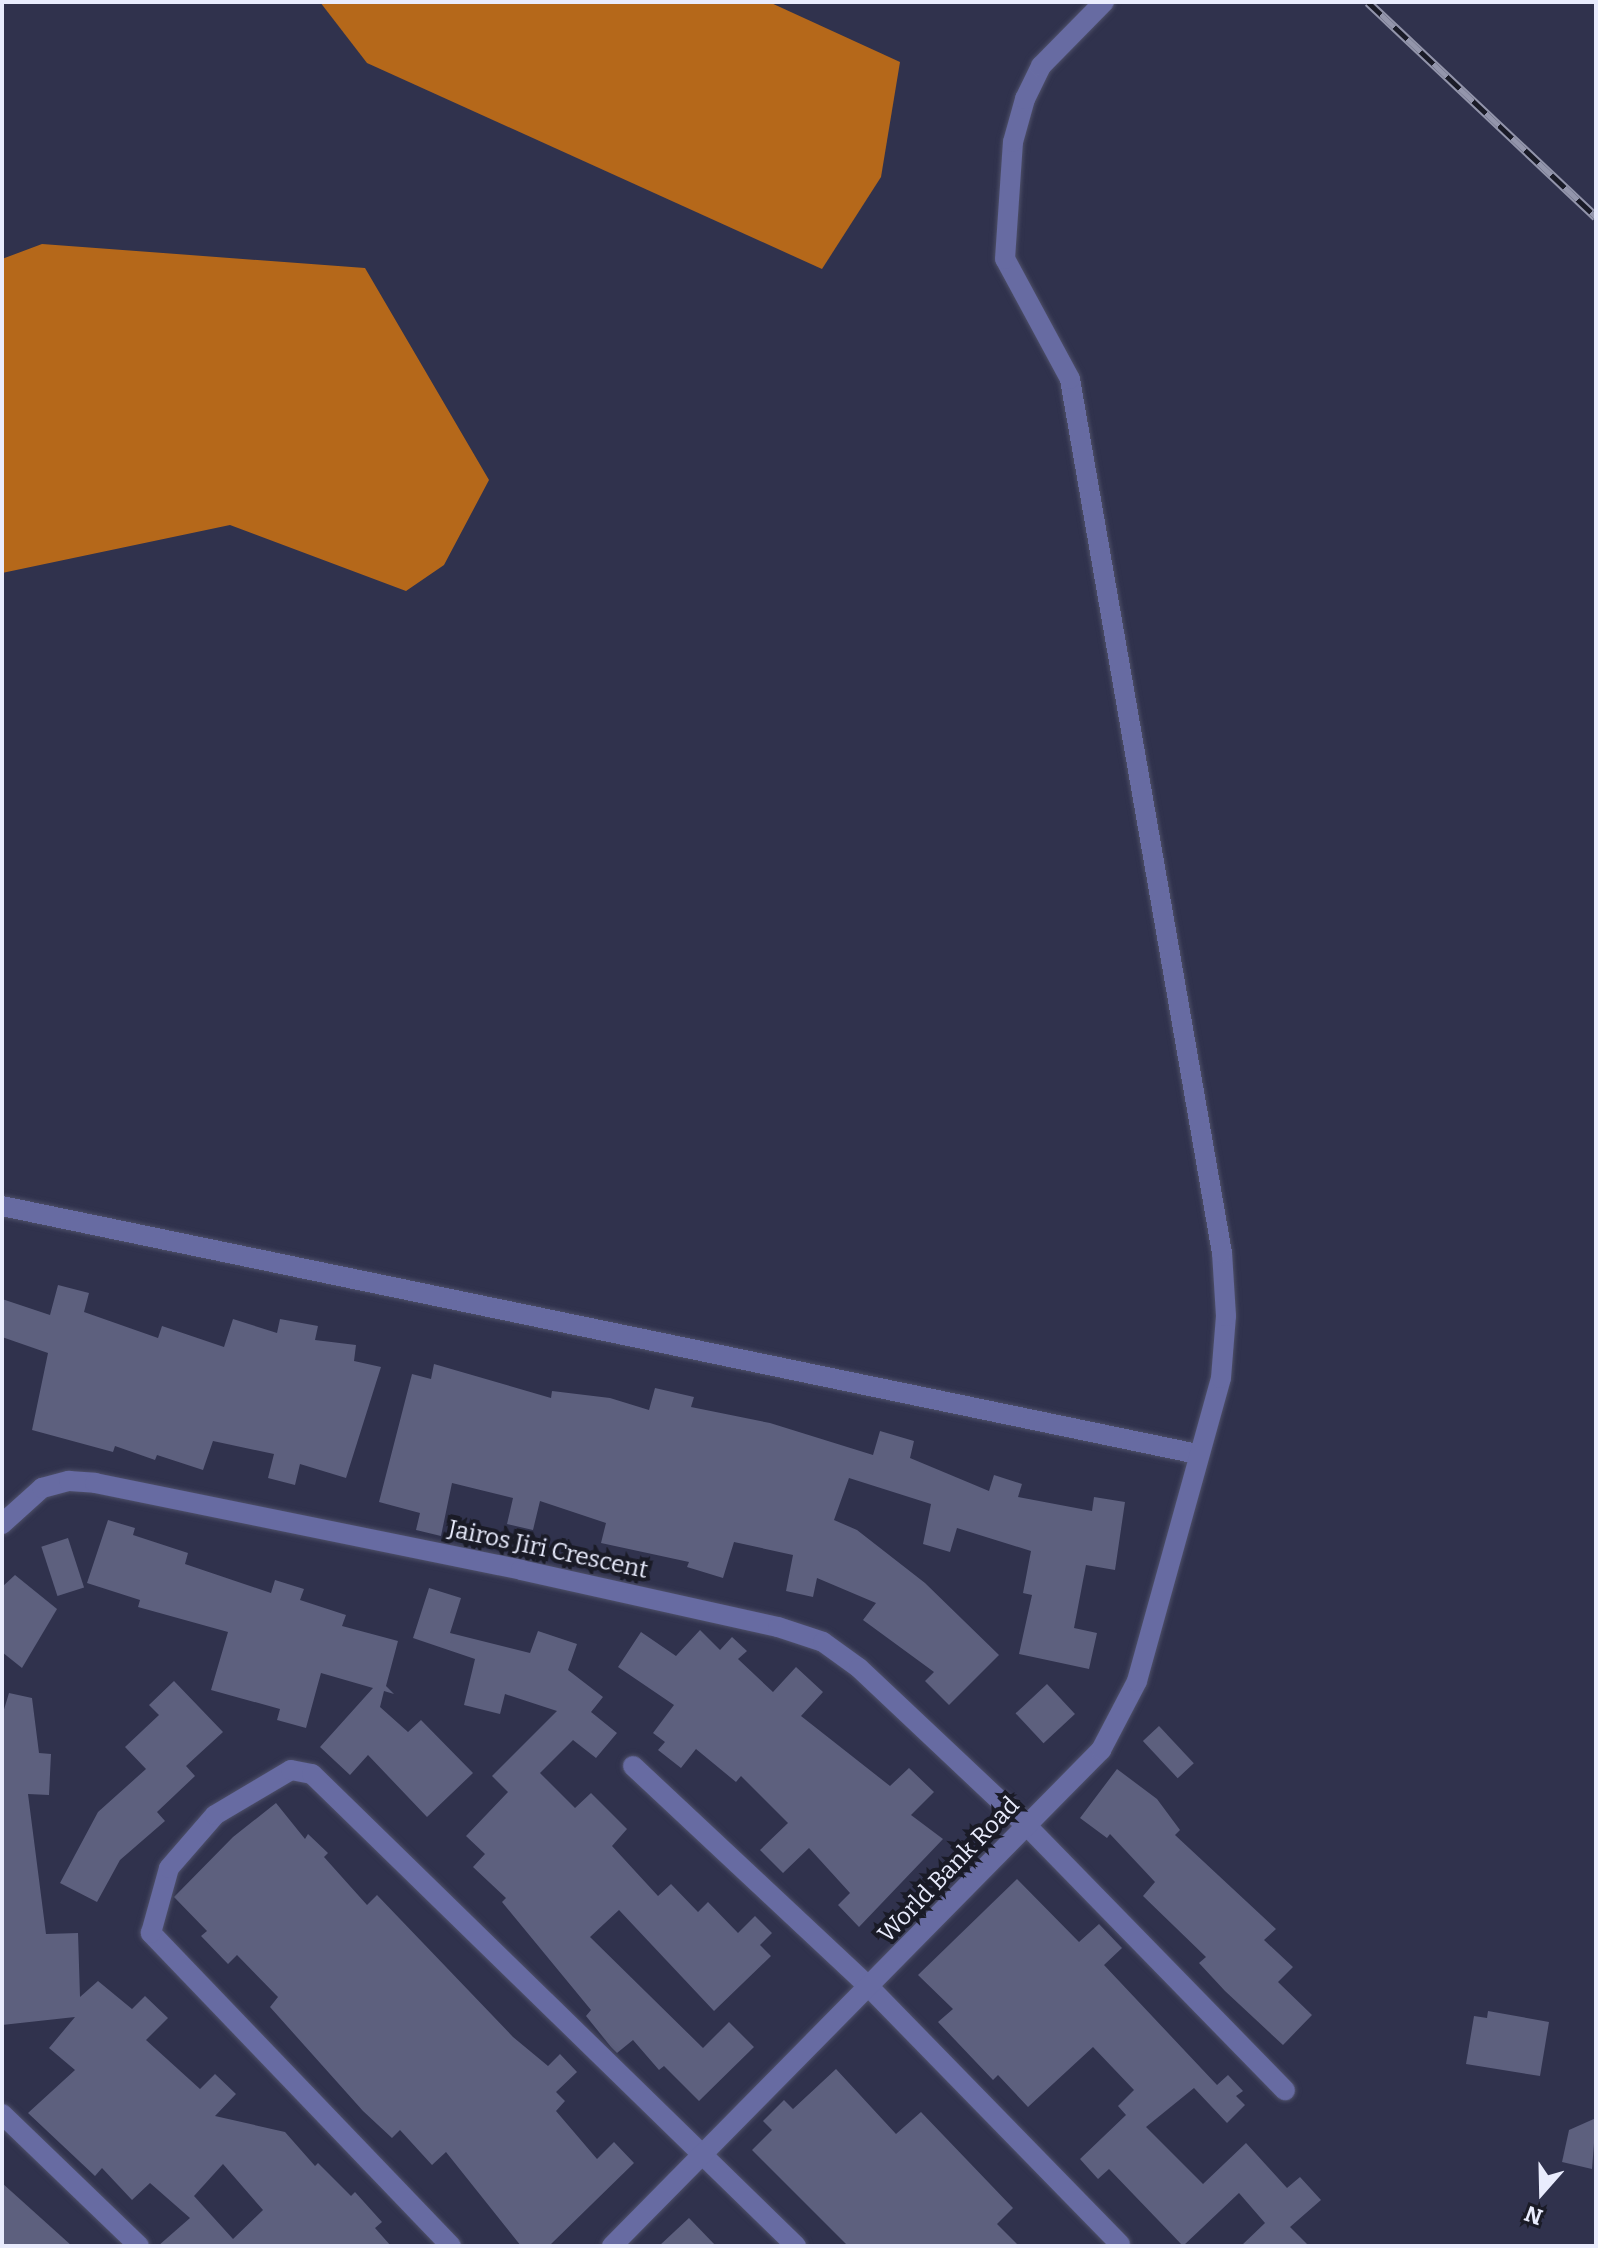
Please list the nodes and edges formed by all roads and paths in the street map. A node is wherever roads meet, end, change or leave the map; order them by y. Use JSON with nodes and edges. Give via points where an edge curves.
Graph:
{"nodes":[{"id":1,"x":1104,"y":2,"type":"edge"},
{"id":2,"x":2,"y":1206,"type":"edge"},
{"id":3,"x":1197,"y":1454,"type":"junction"},
{"id":4,"x":2,"y":1524,"type":"edge"},
{"id":5,"x":633,"y":1766,"type":"dead end"},
{"id":6,"x":1028,"y":1827,"type":"junction"},
{"id":7,"x":870,"y":1988,"type":"junction"},
{"id":8,"x":1285,"y":2090,"type":"dead end"},
{"id":9,"x":2,"y":2114,"type":"edge"},
{"id":10,"x":700,"y":2155,"type":"junction"},
{"id":11,"x":1120,"y":2244,"type":"edge"},
{"id":12,"x":139,"y":2246,"type":"edge"},
{"id":13,"x":451,"y":2246,"type":"edge"},
{"id":14,"x":612,"y":2246,"type":"edge"},
{"id":15,"x":796,"y":2246,"type":"edge"}],
"edges":[{"from":1,"to":3,"type":"street","name":"World Bank Road","via":[[1041,66],[1025,99],[1013,142],[1005,259],[1070,379],[1222,1253],[1226,1316],[1221,1378]]},
{"from":2,"to":3,"type":"street"},
{"from":3,"to":6,"type":"street","name":"World Bank Road","via":[[1123,1715],[1101,1750]]},
{"from":4,"to":6,"type":"street","name":"Jairos Jiri Crescent","via":[[42,1488],[69,1481],[95,1483],[778,1627],[823,1642],[859,1668]]},
{"from":5,"to":7,"type":"street"},
{"from":6,"to":7,"type":"street","name":"World Bank Road"},
{"from":6,"to":8,"type":"street","name":"Jairos Jiri Crescent"},
{"from":7,"to":10,"type":"street","name":"World Bank Road"},
{"from":7,"to":11,"type":"street"},
{"from":9,"to":12,"type":"street"},
{"from":10,"to":13,"type":"street","via":[[505,1957],[312,1774],[291,1770],[215,1815],[169,1868],[151,1933]]},
{"from":10,"to":14,"type":"street","name":"World Bank Road"},
{"from":10,"to":15,"type":"street"}]}
